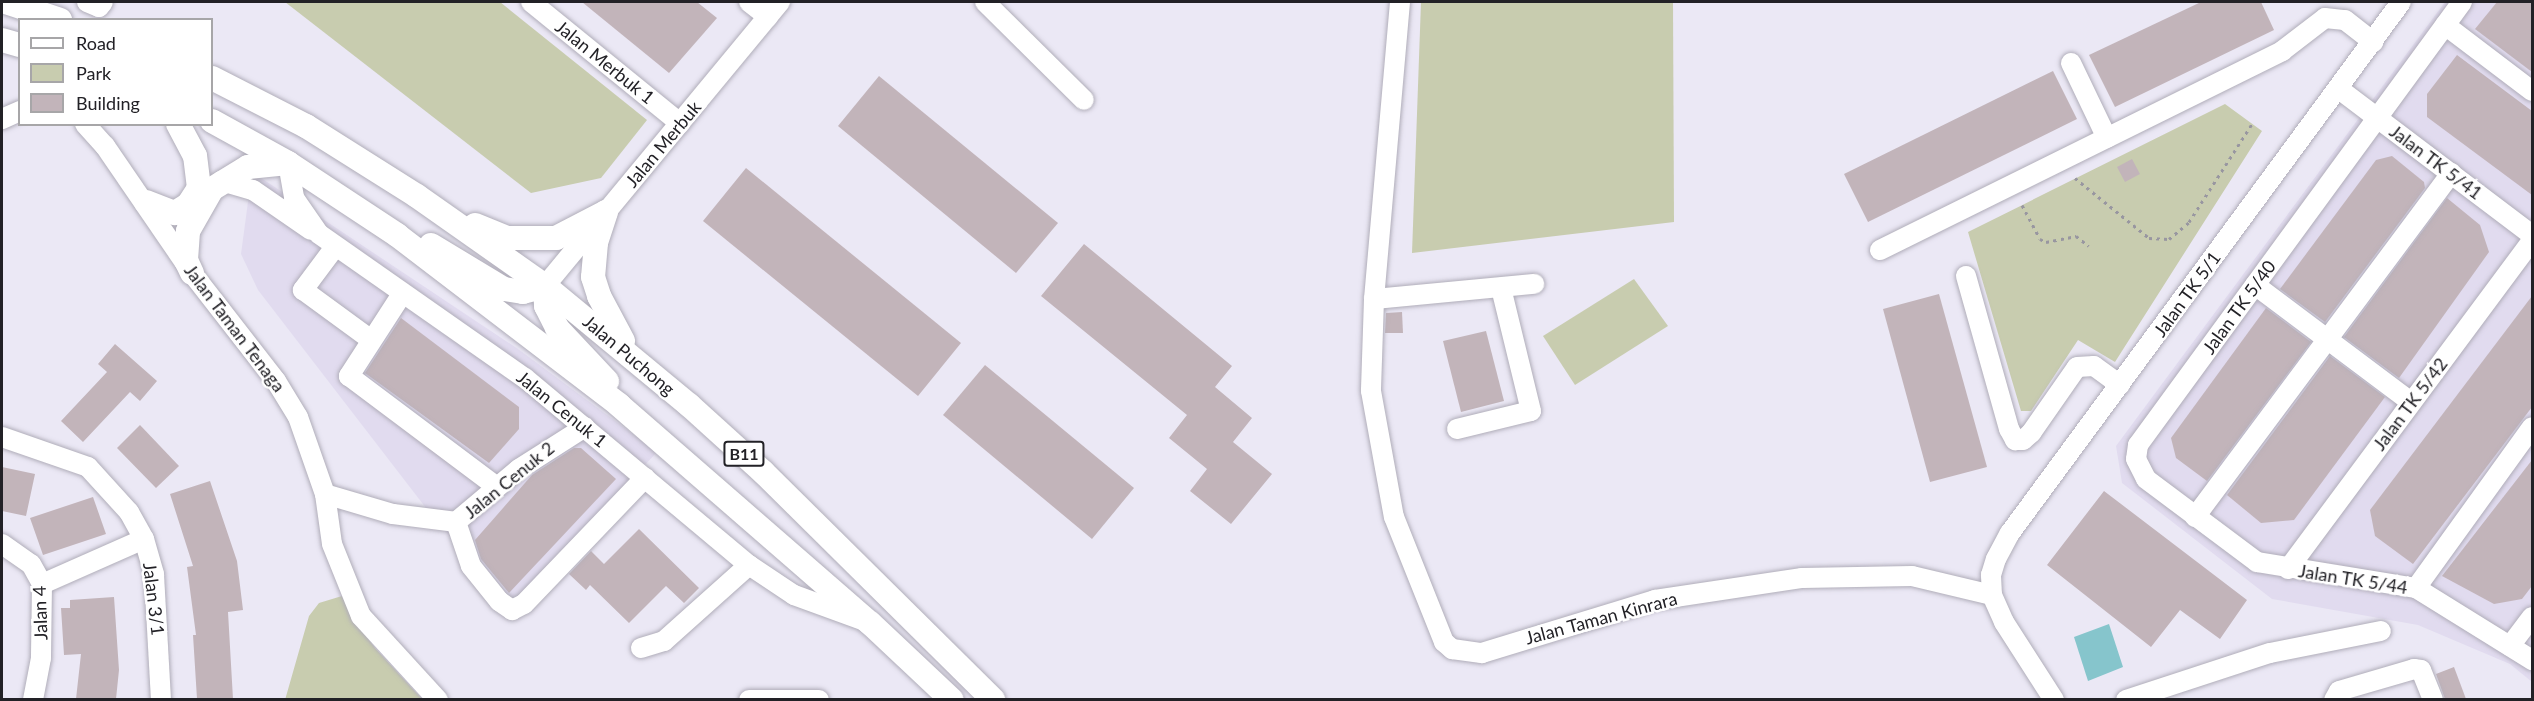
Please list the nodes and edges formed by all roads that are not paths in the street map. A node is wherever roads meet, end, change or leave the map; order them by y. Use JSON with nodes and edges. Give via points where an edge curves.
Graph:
{"nodes":[{"id":1,"x":6,"y":2,"type":"edge"},
{"id":2,"x":87,"y":2,"type":"edge"},
{"id":3,"x":103,"y":2,"type":"edge"},
{"id":4,"x":531,"y":2,"type":"edge"},
{"id":5,"x":749,"y":2,"type":"edge"},
{"id":6,"x":985,"y":2,"type":"edge"},
{"id":7,"x":1400,"y":2,"type":"edge"},
{"id":8,"x":2401,"y":2,"type":"edge"},
{"id":9,"x":2462,"y":2,"type":"edge"},
{"id":10,"x":774,"y":9,"type":"edge"},
{"id":11,"x":54,"y":18,"type":"edge"},
{"id":12,"x":2445,"y":25,"type":"junction"},
{"id":13,"x":2,"y":40,"type":"edge"},
{"id":14,"x":2373,"y":42,"type":"junction"},
{"id":15,"x":18,"y":44,"type":"edge"},
{"id":16,"x":2071,"y":63,"type":"dead end"},
{"id":17,"x":213,"y":79,"type":"edge"},
{"id":18,"x":2339,"y":89,"type":"junction"},
{"id":19,"x":2532,"y":91,"type":"edge"},
{"id":20,"x":1084,"y":100,"type":"dead end"},
{"id":21,"x":18,"y":112,"type":"edge"},
{"id":22,"x":2377,"y":118,"type":"junction"},
{"id":23,"x":2,"y":119,"type":"edge"},
{"id":24,"x":213,"y":122,"type":"edge"},
{"id":25,"x":681,"y":123,"type":"junction"},
{"id":26,"x":87,"y":126,"type":"edge"},
{"id":27,"x":179,"y":126,"type":"edge"},
{"id":28,"x":2107,"y":138,"type":"junction"},
{"id":29,"x":288,"y":163,"type":"junction"},
{"id":30,"x":2451,"y":173,"type":"junction"},
{"id":31,"x":221,"y":181,"type":"junction"},
{"id":32,"x":417,"y":196,"type":"junction"},
{"id":33,"x":146,"y":202,"type":"junction"},
{"id":34,"x":606,"y":212,"type":"junction"},
{"id":35,"x":319,"y":234,"type":"junction"},
{"id":36,"x":397,"y":235,"type":"junction"},
{"id":37,"x":2532,"y":235,"type":"edge"},
{"id":38,"x":2532,"y":240,"type":"edge"},
{"id":39,"x":335,"y":247,"type":"junction"},
{"id":40,"x":1880,"y":250,"type":"dead end"},
{"id":41,"x":192,"y":273,"type":"junction"},
{"id":42,"x":1965,"y":276,"type":"dead end"},
{"id":43,"x":1534,"y":284,"type":"dead end"},
{"id":44,"x":2255,"y":285,"type":"junction"},
{"id":45,"x":545,"y":286,"type":"junction"},
{"id":46,"x":1502,"y":288,"type":"junction"},
{"id":47,"x":402,"y":294,"type":"junction"},
{"id":48,"x":1374,"y":299,"type":"junction"},
{"id":49,"x":370,"y":339,"type":"junction"},
{"id":50,"x":2327,"y":339,"type":"junction"},
{"id":51,"x":633,"y":357,"type":"junction"},
{"id":52,"x":2120,"y":385,"type":"junction"},
{"id":53,"x":2411,"y":402,"type":"junction"},
{"id":54,"x":620,"y":405,"type":"junction"},
{"id":55,"x":585,"y":426,"type":"junction"},
{"id":56,"x":2532,"y":428,"type":"edge"},
{"id":57,"x":1457,"y":429,"type":"dead end"},
{"id":58,"x":2,"y":437,"type":"edge"},
{"id":59,"x":645,"y":478,"type":"junction"},
{"id":60,"x":497,"y":488,"type":"junction"},
{"id":61,"x":325,"y":494,"type":"junction"},
{"id":62,"x":2195,"y":517,"type":"junction"},
{"id":63,"x":456,"y":522,"type":"junction"},
{"id":64,"x":144,"y":539,"type":"junction"},
{"id":65,"x":2,"y":544,"type":"edge"},
{"id":66,"x":749,"y":566,"type":"junction"},
{"id":67,"x":2288,"y":569,"type":"junction"},
{"id":68,"x":42,"y":584,"type":"junction"},
{"id":69,"x":2416,"y":588,"type":"junction"},
{"id":70,"x":1992,"y":595,"type":"junction"},
{"id":71,"x":2532,"y":617,"type":"edge"},
{"id":72,"x":870,"y":623,"type":"junction"},
{"id":73,"x":2381,"y":630,"type":"dead end"},
{"id":74,"x":2510,"y":646,"type":"junction"},
{"id":75,"x":641,"y":648,"type":"dead end"},
{"id":76,"x":2532,"y":660,"type":"edge"},
{"id":77,"x":33,"y":699,"type":"edge"},
{"id":78,"x":161,"y":699,"type":"edge"},
{"id":79,"x":438,"y":699,"type":"edge"},
{"id":80,"x":749,"y":699,"type":"edge"},
{"id":81,"x":819,"y":699,"type":"edge"},
{"id":82,"x":952,"y":699,"type":"edge"},
{"id":83,"x":993,"y":699,"type":"edge"},
{"id":84,"x":2054,"y":699,"type":"edge"},
{"id":85,"x":2126,"y":699,"type":"edge"},
{"id":86,"x":2334,"y":699,"type":"edge"},
{"id":87,"x":2433,"y":699,"type":"edge"}],
"edges":[{"from":1,"to":11,"type":"main road"},
{"from":2,"to":3,"type":"street","via":[[99,7]]},
{"from":4,"to":25,"type":"street","name":"Jalan Merbuk 1"},
{"from":5,"to":10,"type":"street"},
{"from":6,"to":20,"type":"street"},
{"from":7,"to":48,"type":"street","name":"Jalan Taman Kinrara"},
{"from":8,"to":14,"type":"street","name":"Jalan TK 5/1"},
{"from":9,"to":12,"type":"street","name":"Jalan TK 5/40"},
{"from":10,"to":25,"type":"street","name":"Jalan Merbuk"},
{"from":12,"to":19,"type":"street"},
{"from":12,"to":22,"type":"street","name":"Jalan TK 5/40"},
{"from":13,"to":15,"type":"main road"},
{"from":14,"to":18,"type":"street","name":"Jalan TK 5/1"},
{"from":14,"to":28,"type":"street","via":[[2345,20],[2325,18],[2282,51]]},
{"from":16,"to":28,"type":"street"},
{"from":17,"to":32,"type":"main road","name":"Jalan Puchong","number":"B11","via":[[306,126]]},
{"from":18,"to":22,"type":"street","name":"Jalan TK 5/41"},
{"from":18,"to":52,"type":"street","name":"Jalan TK 5/1"},
{"from":21,"to":23,"type":"street"},
{"from":22,"to":30,"type":"street","name":"Jalan TK 5/41"},
{"from":22,"to":44,"type":"street","name":"Jalan TK 5/40"},
{"from":24,"to":29,"type":"main road","number":"B11"},
{"from":25,"to":34,"type":"street","name":"Jalan Merbuk"},
{"from":26,"to":33,"type":"street","name":"Jalan Taman Tenaga"},
{"from":27,"to":33,"type":"main road","via":[[195,156],[199,188],[188,205],[175,213]]},
{"from":28,"to":40,"type":"street"},
{"from":29,"to":31,"type":"main road","via":[[248,167]]},
{"from":29,"to":35,"type":"street","name":"Jalan Cenuk 1","via":[[294,198]]},
{"from":29,"to":36,"type":"main road","number":"B11"},
{"from":30,"to":37,"type":"street","name":"Jalan TK 5/41"},
{"from":30,"to":50,"type":"street"},
{"from":31,"to":35,"type":"street","via":[[253,190]]},
{"from":31,"to":41,"type":"main road","via":[[203,200],[188,231],[186,260]]},
{"from":32,"to":34,"type":"main road","via":[[481,228],[528,241],[556,238]]},
{"from":32,"to":45,"type":"main road","name":"Jalan Puchong","number":"B11"},
{"from":33,"to":41,"type":"street","name":"Jalan Taman Tenaga"},
{"from":34,"to":45,"type":"street","name":"Jalan Merbuk"},
{"from":34,"to":51,"type":"main road","via":[[593,278],[610,321]]},
{"from":35,"to":39,"type":"street","name":"Jalan Cenuk 1"},
{"from":36,"to":45,"type":"main road","via":[[433,246],[504,289],[524,292]]},
{"from":36,"to":54,"type":"main road","number":"B11"},
{"from":38,"to":53,"type":"street","name":"Jalan TK 5/42"},
{"from":39,"to":47,"type":"street","name":"Jalan Cenuk 1"},
{"from":39,"to":49,"type":"street","via":[[303,290]]},
{"from":41,"to":61,"type":"street","name":"Jalan Taman Tenaga","via":[[253,348],[298,417]]},
{"from":42,"to":52,"type":"street","via":[[2015,440],[2023,440],[2031,433],[2077,367],[2094,366]]},
{"from":43,"to":46,"type":"street"},
{"from":44,"to":50,"type":"street"},
{"from":44,"to":62,"type":"street","name":"Jalan TK 5/40","via":[[2138,444],[2136,459],[2140,472]]},
{"from":45,"to":51,"type":"main road","name":"Jalan Puchong","number":"B11"},
{"from":45,"to":54,"type":"main road","via":[[546,306],[557,328],[609,384]]},
{"from":46,"to":48,"type":"street"},
{"from":46,"to":57,"type":"street","via":[[1531,411]]},
{"from":47,"to":49,"type":"street"},
{"from":47,"to":55,"type":"street","name":"Jalan Cenuk 1","via":[[525,378]]},
{"from":48,"to":70,"type":"street","name":"Jalan Taman Kinrara","via":[[1371,391],[1394,517],[1438,630],[1452,649],[1482,653],[1655,600],[1802,578],[1912,576]]},
{"from":49,"to":60,"type":"street","via":[[349,376]]},
{"from":50,"to":53,"type":"street"},
{"from":50,"to":62,"type":"street"},
{"from":51,"to":83,"type":"main road","name":"Jalan Puchong","number":"B11","via":[[763,472]]},
{"from":52,"to":70,"type":"street","name":"Jalan TK 5/1","via":[[2010,533],[1991,575]]},
{"from":53,"to":67,"type":"street","name":"Jalan TK 5/42"},
{"from":54,"to":72,"type":"main road","number":"B11"},
{"from":55,"to":59,"type":"street","name":"Jalan Cenuk 1"},
{"from":55,"to":60,"type":"street","name":"Jalan Cenuk 2","via":[[558,440]]},
{"from":56,"to":69,"type":"street"},
{"from":58,"to":64,"type":"street","name":"Jalan 3/1","via":[[88,467],[129,512]]},
{"from":59,"to":63,"type":"street","via":[[524,604],[512,610],[499,601],[471,566]]},
{"from":59,"to":66,"type":"street","name":"Jalan Cenuk 1"},
{"from":60,"to":63,"type":"street","name":"Jalan Cenuk 2"},
{"from":61,"to":63,"type":"street","name":"Jalan Cenuk 2","via":[[393,513]]},
{"from":61,"to":79,"type":"street","name":"Jalan Taman Tenaga","via":[[332,544],[361,616]]},
{"from":62,"to":67,"type":"street","name":"Jalan TK 5/40","via":[[2257,562]]},
{"from":64,"to":68,"type":"street"},
{"from":64,"to":78,"type":"street","name":"Jalan 3/1","via":[[154,575]]},
{"from":65,"to":68,"type":"street","name":"Jalan 4","via":[[31,564]]},
{"from":66,"to":72,"type":"street","name":"Jalan Cenuk 1","via":[[794,595]]},
{"from":66,"to":75,"type":"street","via":[[664,641]]},
{"from":67,"to":69,"type":"street","name":"Jalan TK 5/44"},
{"from":68,"to":77,"type":"street","name":"Jalan 4","via":[[41,658]]},
{"from":69,"to":74,"type":"street","name":"Jalan TK 5/44"},
{"from":70,"to":84,"type":"street","via":[[2004,622]]},
{"from":71,"to":74,"type":"street"},
{"from":72,"to":82,"type":"main road","number":"B11"},
{"from":73,"to":85,"type":"street","via":[[2270,653]]},
{"from":74,"to":76,"type":"street","name":"Jalan TK 5/44"},
{"from":80,"to":81,"type":"street"},
{"from":86,"to":87,"type":"street","via":[[2339,691],[2414,669],[2421,670]]}]}
